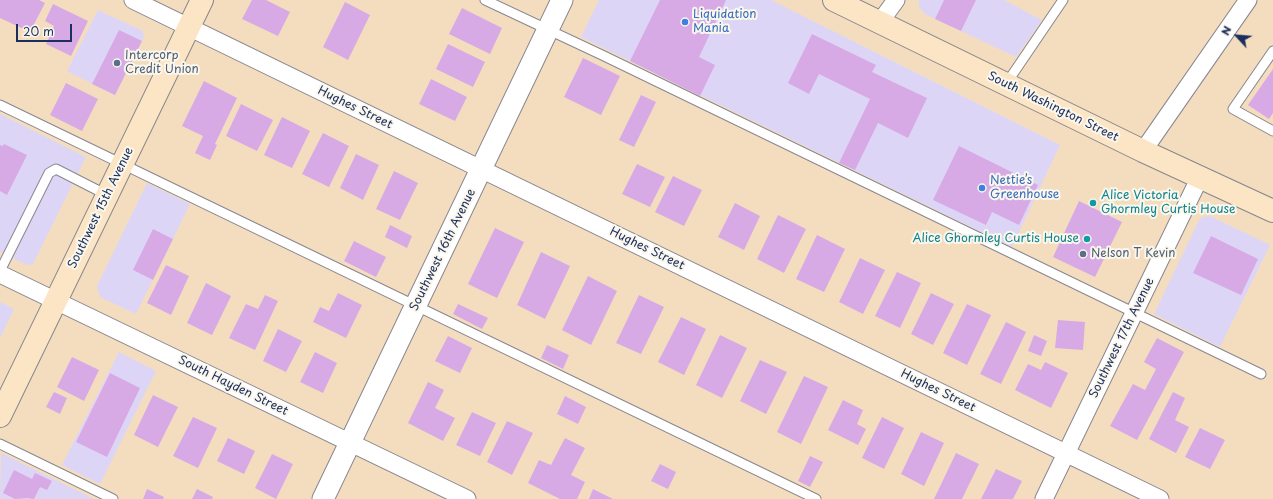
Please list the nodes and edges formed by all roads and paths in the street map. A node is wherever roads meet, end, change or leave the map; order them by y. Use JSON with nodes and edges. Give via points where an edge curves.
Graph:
{"nodes":[{"id":1,"x":133,"y":0,"type":"edge"},
{"id":2,"x":202,"y":0,"type":"edge"},
{"id":3,"x":485,"y":0,"type":"edge"},
{"id":4,"x":562,"y":0,"type":"edge"},
{"id":5,"x":834,"y":0,"type":"edge"},
{"id":6,"x":896,"y":0,"type":"edge"},
{"id":7,"x":1063,"y":0,"type":"edge"},
{"id":8,"x":1248,"y":0,"type":"edge"},
{"id":9,"x":880,"y":22,"type":"junction"},
{"id":10,"x":189,"y":28,"type":"junction"},
{"id":11,"x":548,"y":30,"type":"junction"},
{"id":12,"x":1273,"y":51,"type":"edge"},
{"id":13,"x":1006,"y":84,"type":"junction"},
{"id":14,"x":0,"y":105,"type":"edge"},
{"id":15,"x":1273,"y":131,"type":"edge"},
{"id":16,"x":1143,"y":151,"type":"junction"},
{"id":17,"x":122,"y":165,"type":"junction"},
{"id":18,"x":482,"y":169,"type":"junction"},
{"id":19,"x":1200,"y":177,"type":"junction"},
{"id":20,"x":108,"y":195,"type":"junction"},
{"id":21,"x":1273,"y":211,"type":"edge"},
{"id":22,"x":0,"y":273,"type":"edge"},
{"id":23,"x":56,"y":301,"type":"junction"},
{"id":24,"x":417,"y":305,"type":"junction"},
{"id":25,"x":1135,"y":314,"type":"junction"},
{"id":26,"x":1261,"y":374,"type":"dead end"},
{"id":27,"x":0,"y":416,"type":"edge"},
{"id":28,"x":351,"y":442,"type":"junction"},
{"id":29,"x":0,"y":444,"type":"edge"},
{"id":30,"x":1066,"y":453,"type":"junction"},
{"id":31,"x":113,"y":499,"type":"edge"},
{"id":32,"x":323,"y":499,"type":"edge"},
{"id":33,"x":467,"y":499,"type":"edge"},
{"id":34,"x":816,"y":499,"type":"edge"},
{"id":35,"x":1044,"y":499,"type":"edge"},
{"id":36,"x":1160,"y":499,"type":"edge"}],
"edges":[{"from":1,"to":10,"type":"street","name":"Hughes Street"},
{"from":2,"to":10,"type":"main road","name":"Southwest 15th Avenue"},
{"from":3,"to":11,"type":"lane"},
{"from":4,"to":11,"type":"street","name":"Southwest 16th Avenue"},
{"from":5,"to":9,"type":"main road","name":"South Washington Street"},
{"from":6,"to":9,"type":"street"},
{"from":7,"to":13,"type":"lane"},
{"from":8,"to":16,"type":"street"},
{"from":9,"to":13,"type":"main road","name":"South Washington Street"},
{"from":10,"to":17,"type":"main road","name":"Southwest 15th Avenue"},
{"from":10,"to":18,"type":"street","name":"Hughes Street"},
{"from":11,"to":18,"type":"street","name":"Southwest 16th Avenue"},
{"from":11,"to":25,"type":"lane"},
{"from":12,"to":15,"type":"lane","via":[[1233,109]]},
{"from":13,"to":16,"type":"main road","name":"South Washington Street"},
{"from":14,"to":17,"type":"lane"},
{"from":16,"to":19,"type":"main road","name":"South Washington Street"},
{"from":17,"to":20,"type":"main road","name":"Southwest 15th Avenue"},
{"from":17,"to":24,"type":"lane"},
{"from":18,"to":24,"type":"street","name":"Southwest 16th Avenue"},
{"from":18,"to":30,"type":"street","name":"Hughes Street"},
{"from":19,"to":21,"type":"main road","name":"South Washington Street"},
{"from":19,"to":25,"type":"street","name":"Southwest 17th Avenue"},
{"from":20,"to":22,"type":"lane","via":[[56,169],[49,173]]},
{"from":20,"to":23,"type":"main road","name":"Southwest 15th Avenue"},
{"from":22,"to":23,"type":"street","name":"South Hayden Street"},
{"from":23,"to":27,"type":"main road","name":"Southwest 15th Avenue"},
{"from":23,"to":28,"type":"street","name":"South Hayden Street"},
{"from":24,"to":28,"type":"street","name":"Southwest 16th Avenue"},
{"from":24,"to":34,"type":"lane"},
{"from":25,"to":26,"type":"lane"},
{"from":25,"to":30,"type":"street","name":"Southwest 17th Avenue"},
{"from":28,"to":32,"type":"street","name":"Southwest 16th Avenue"},
{"from":28,"to":33,"type":"street","name":"South Hayden Street"},
{"from":29,"to":31,"type":"lane"},
{"from":30,"to":35,"type":"street","name":"Southwest 17th Avenue"},
{"from":30,"to":36,"type":"street","name":"Hughes Street"}]}
